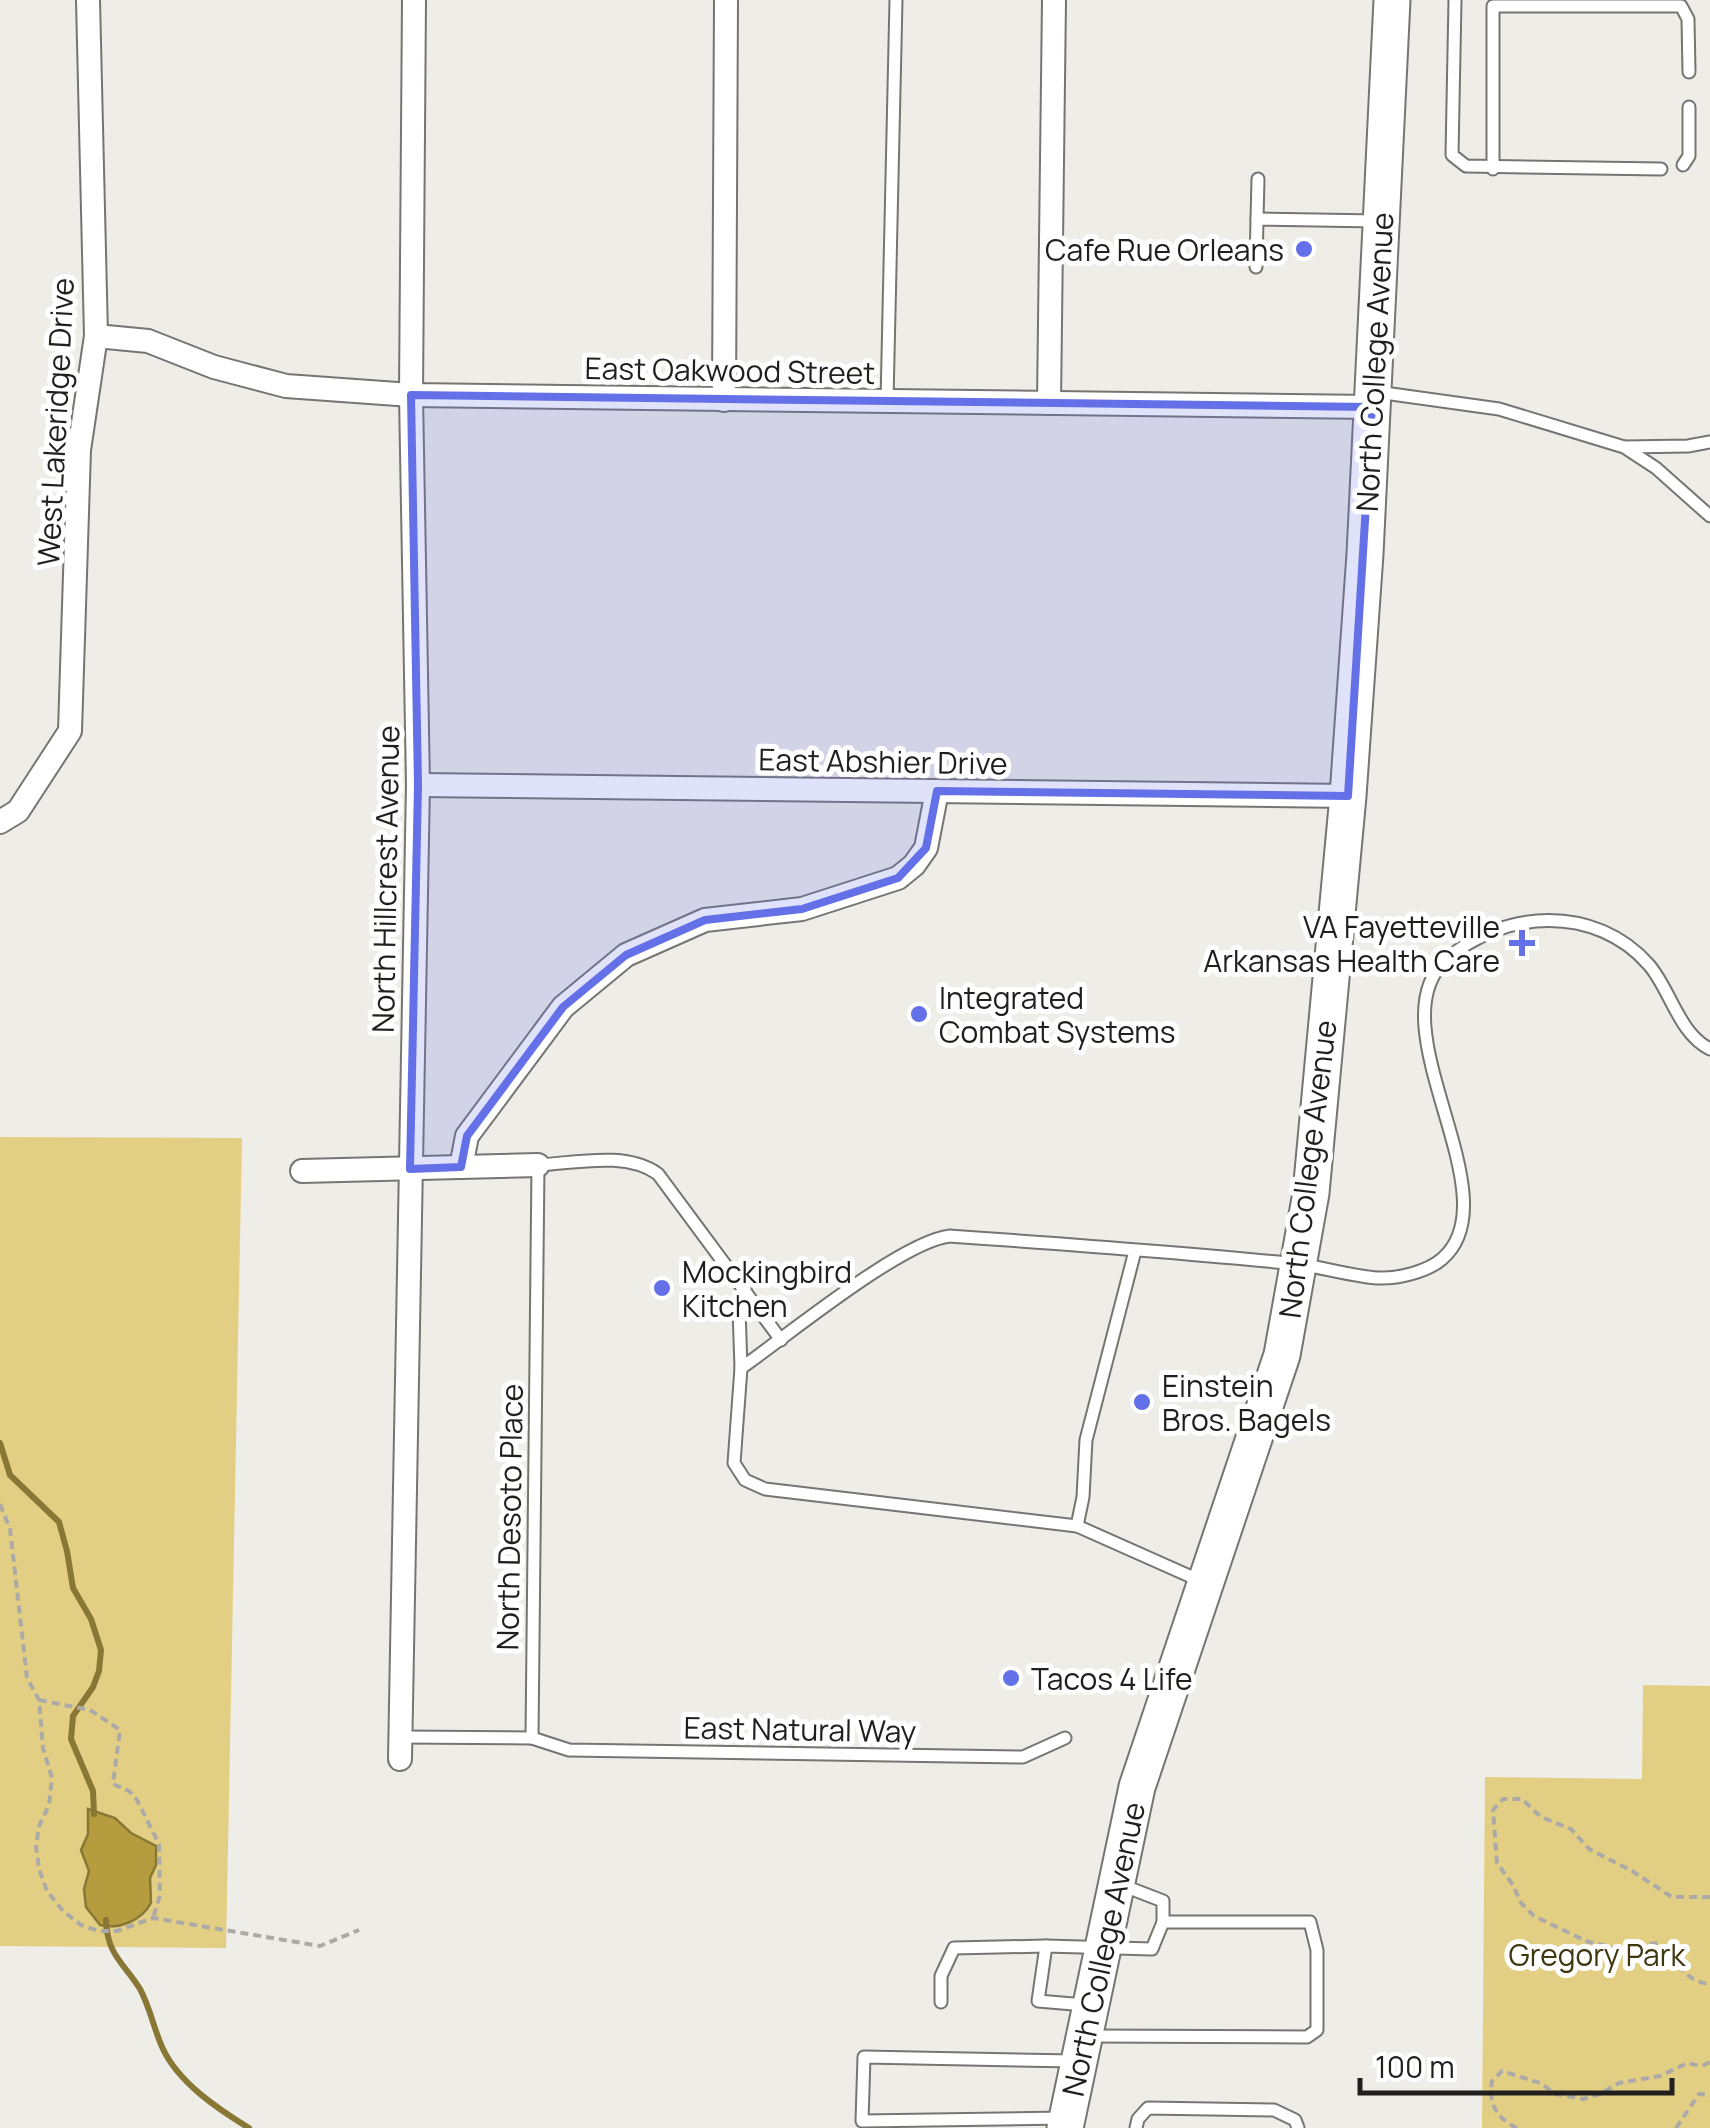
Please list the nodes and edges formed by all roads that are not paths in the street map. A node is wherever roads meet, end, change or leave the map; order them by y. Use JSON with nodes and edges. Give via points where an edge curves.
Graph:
{"nodes":[{"id":1,"x":88,"y":0,"type":"edge"},
{"id":2,"x":414,"y":0,"type":"edge"},
{"id":3,"x":726,"y":0,"type":"edge"},
{"id":4,"x":896,"y":0,"type":"edge"},
{"id":5,"x":1054,"y":0,"type":"edge"},
{"id":6,"x":1392,"y":0,"type":"edge"},
{"id":7,"x":1455,"y":0,"type":"edge"},
{"id":8,"x":1689,"y":72,"type":"dead end"},
{"id":9,"x":1689,"y":107,"type":"dead end"},
{"id":10,"x":1683,"y":165,"type":"dead end"},
{"id":11,"x":1493,"y":168,"type":"junction"},
{"id":12,"x":1660,"y":169,"type":"dead end"},
{"id":13,"x":1258,"y":179,"type":"dead end"},
{"id":14,"x":1257,"y":219,"type":"junction"},
{"id":15,"x":1381,"y":221,"type":"junction"},
{"id":16,"x":1256,"y":267,"type":"dead end"},
{"id":17,"x":96,"y":336,"type":"junction"},
{"id":18,"x":411,"y":395,"type":"junction"},
{"id":19,"x":1372,"y":399,"type":"junction"},
{"id":20,"x":724,"y":400,"type":"junction"},
{"id":21,"x":887,"y":402,"type":"junction"},
{"id":22,"x":1049,"y":403,"type":"junction"},
{"id":23,"x":1710,"y":442,"type":"edge"},
{"id":24,"x":1624,"y":447,"type":"junction"},
{"id":25,"x":1710,"y":516,"type":"edge"},
{"id":26,"x":418,"y":786,"type":"junction"},
{"id":27,"x":937,"y":791,"type":"junction"},
{"id":28,"x":1348,"y":796,"type":"junction"},
{"id":29,"x":0,"y":822,"type":"edge"},
{"id":30,"x":1710,"y":1049,"type":"edge"},
{"id":31,"x":538,"y":1165,"type":"junction"},
{"id":32,"x":460,"y":1167,"type":"junction"},
{"id":33,"x":410,"y":1168,"type":"junction"},
{"id":34,"x":302,"y":1172,"type":"dead end"},
{"id":35,"x":1135,"y":1251,"type":"junction"},
{"id":36,"x":1300,"y":1264,"type":"junction"},
{"id":37,"x":745,"y":1288,"type":"junction"},
{"id":38,"x":781,"y":1340,"type":"junction"},
{"id":39,"x":741,"y":1368,"type":"junction"},
{"id":40,"x":1077,"y":1526,"type":"junction"},
{"id":41,"x":1206,"y":1583,"type":"junction"},
{"id":42,"x":532,"y":1738,"type":"junction"},
{"id":43,"x":1065,"y":1738,"type":"dead end"},
{"id":44,"x":400,"y":1748,"type":"joint"},
{"id":45,"x":1115,"y":1883,"type":"junction"},
{"id":46,"x":1163,"y":1922,"type":"junction"},
{"id":47,"x":1046,"y":1946,"type":"junction"},
{"id":48,"x":1100,"y":1950,"type":"junction"},
{"id":49,"x":941,"y":2002,"type":"dead end"},
{"id":50,"x":1084,"y":2034,"type":"junction"},
{"id":51,"x":1066,"y":2123,"type":"edge"},
{"id":52,"x":1136,"y":2128,"type":"edge"},
{"id":53,"x":1298,"y":2128,"type":"edge"}],
"edges":[{"from":1,"to":17,"type":"street","name":"West Lakeridge Drive"},
{"from":2,"to":18,"type":"street","name":"North Hillcrest Avenue"},
{"from":3,"to":20,"type":"street"},
{"from":4,"to":21,"type":"lane"},
{"from":5,"to":22,"type":"street"},
{"from":6,"to":15,"type":"main road","name":"North College Avenue"},
{"from":7,"to":11,"type":"lane","via":[[1452,155],[1466,166]]},
{"from":8,"to":11,"type":"lane","via":[[1688,19],[1681,6],[1493,6]]},
{"from":9,"to":10,"type":"lane","via":[[1689,156]]},
{"from":11,"to":12,"type":"lane"},
{"from":13,"to":14,"type":"lane"},
{"from":14,"to":15,"type":"lane"},
{"from":14,"to":16,"type":"lane"},
{"from":15,"to":19,"type":"main road","name":"North College Avenue"},
{"from":17,"to":18,"type":"street","name":"East Oakwood Street","via":[[148,341],[214,368],[286,386]]},
{"from":17,"to":29,"type":"street","name":"West Lakeridge Drive","via":[[80,450],[70,731],[18,811]]},
{"from":18,"to":20,"type":"street","name":"East Oakwood Street"},
{"from":18,"to":26,"type":"street","name":"North Hillcrest Avenue"},
{"from":19,"to":22,"type":"street","name":"East Oakwood Street"},
{"from":19,"to":24,"type":"lane","via":[[1499,408]]},
{"from":19,"to":28,"type":"main road","name":"North College Avenue"},
{"from":20,"to":21,"type":"street","name":"East Oakwood Street"},
{"from":21,"to":22,"type":"street","name":"East Oakwood Street"},
{"from":23,"to":24,"type":"lane"},
{"from":24,"to":25,"type":"lane"},
{"from":26,"to":27,"type":"street","name":"East Abshier Drive"},
{"from":26,"to":33,"type":"street","name":"North Hillcrest Avenue"},
{"from":27,"to":28,"type":"street","name":"East Abshier Drive"},
{"from":27,"to":32,"type":"street","via":[[926,848],[898,878],[802,909],[706,920],[626,954],[563,1007],[467,1136]]},
{"from":28,"to":36,"type":"main road","name":"North College Avenue"},
{"from":30,"to":36,"type":"lane","via":[[1684,1022],[1650,966],[1603,930],[1532,920],[1490,932],[1434,970],[1425,1005],[1425,1031],[1460,1179],[1461,1236],[1441,1260],[1418,1272],[1380,1278]]},
{"from":31,"to":32,"type":"street"},
{"from":31,"to":37,"type":"lane","via":[[645,1165]]},
{"from":31,"to":42,"type":"lane","name":"North Desoto Place"},
{"from":32,"to":33,"type":"street"},
{"from":33,"to":34,"type":"street"},
{"from":33,"to":44,"type":"street","name":"North Hillcrest Avenue"},
{"from":35,"to":36,"type":"lane"},
{"from":35,"to":38,"type":"lane","via":[[935,1238]]},
{"from":35,"to":40,"type":"lane","via":[[1086,1440]]},
{"from":36,"to":41,"type":"main road","name":"North College Avenue","via":[[1282,1354]]},
{"from":37,"to":38,"type":"lane"},
{"from":37,"to":39,"type":"lane"},
{"from":38,"to":39,"type":"lane"},
{"from":39,"to":40,"type":"lane","via":[[734,1463],[744,1480],[765,1489]]},
{"from":40,"to":41,"type":"lane"},
{"from":41,"to":45,"type":"main road","name":"North College Avenue","via":[[1137,1787]]},
{"from":42,"to":43,"type":"lane","name":"East Natural Way","via":[[569,1750],[1024,1757]]},
{"from":42,"to":44,"type":"lane"},
{"from":45,"to":46,"type":"lane","via":[[1163,1901]]},
{"from":45,"to":48,"type":"main road","name":"North College Avenue"},
{"from":46,"to":48,"type":"lane","via":[[1152,1949]]},
{"from":46,"to":50,"type":"lane","via":[[1310,1922],[1317,1950],[1317,2030],[1307,2037]]},
{"from":47,"to":48,"type":"lane"},
{"from":47,"to":49,"type":"lane","via":[[954,1948],[941,1976]]},
{"from":47,"to":50,"type":"lane","via":[[1038,2001]]},
{"from":48,"to":50,"type":"main road","name":"North College Avenue"},
{"from":50,"to":51,"type":"main road","name":"North College Avenue"},
{"from":50,"to":51,"type":"lane","via":[[864,2057],[862,2121]]},
{"from":52,"to":53,"type":"lane","via":[[1148,2108],[1274,2110]]}]}
